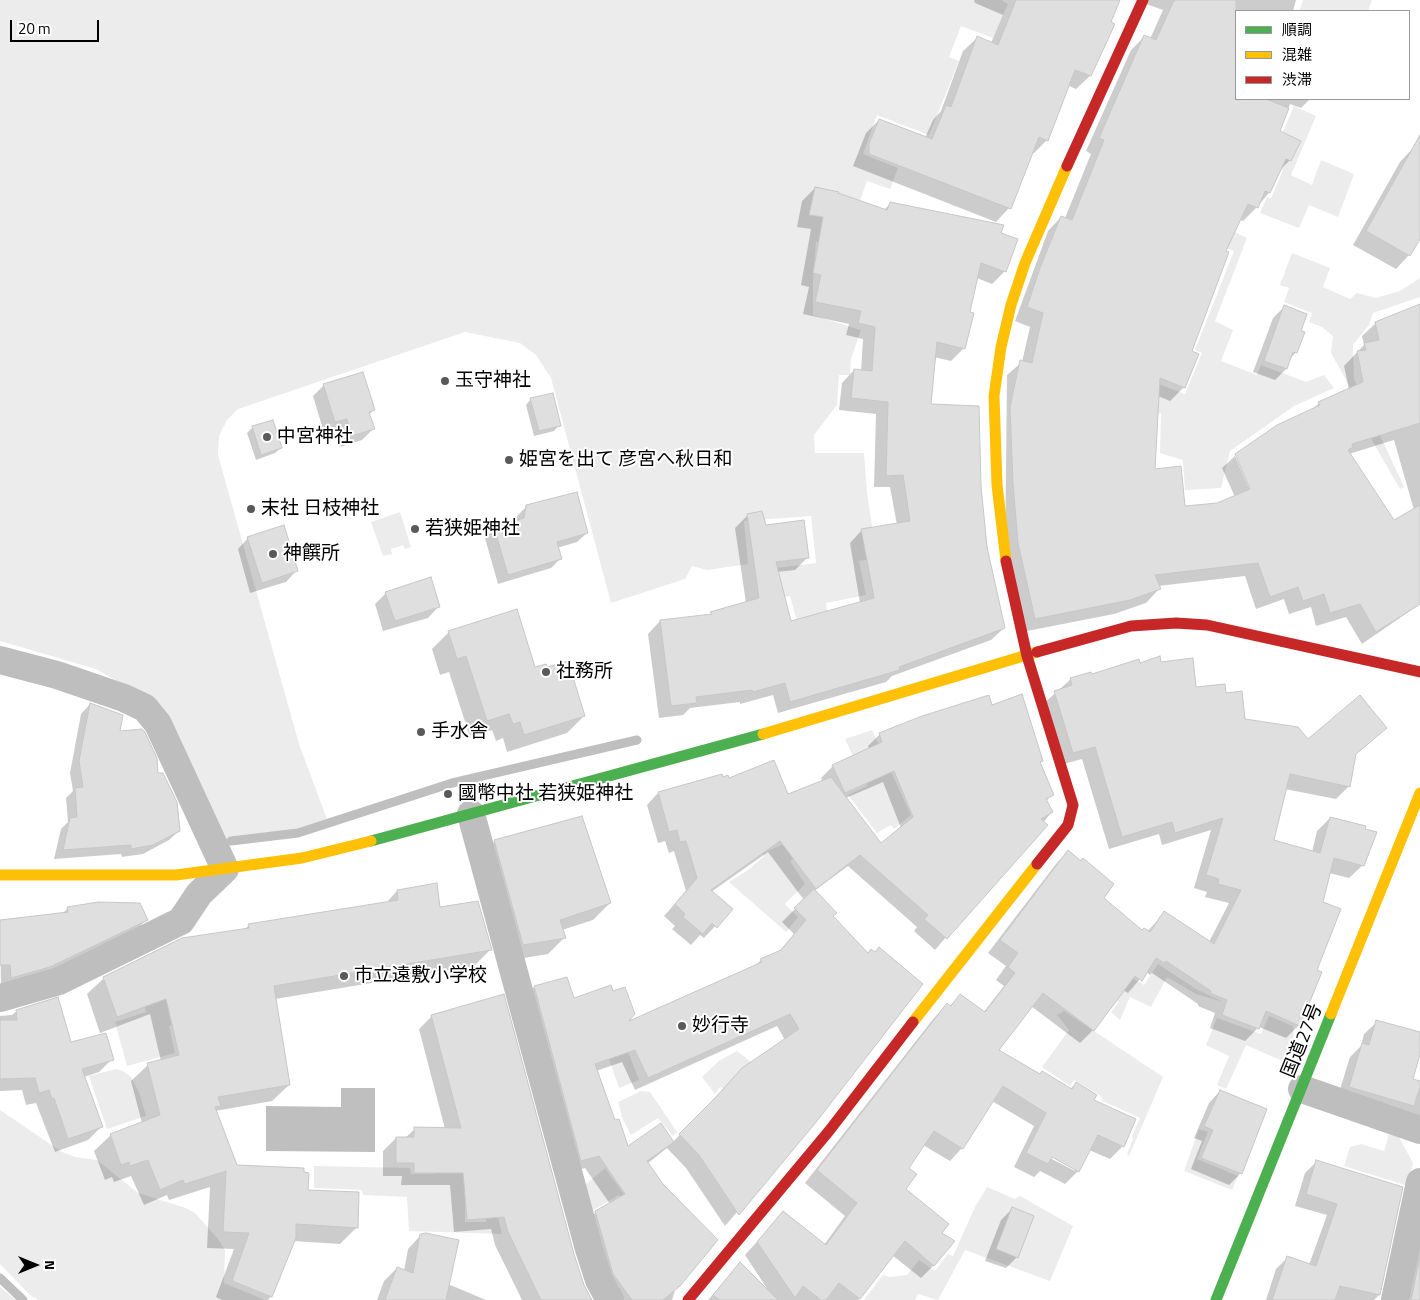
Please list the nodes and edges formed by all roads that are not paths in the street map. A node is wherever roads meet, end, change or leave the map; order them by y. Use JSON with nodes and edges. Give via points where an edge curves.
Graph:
{"nodes":[{"id":1,"x":1143,"y":0,"type":"edge"},
{"id":2,"x":1027,"y":656,"type":"junction"},
{"id":3,"x":0,"y":660,"type":"edge"},
{"id":4,"x":1420,"y":672,"type":"edge"},
{"id":5,"x":1420,"y":793,"type":"edge"},
{"id":6,"x":471,"y":814,"type":"junction"},
{"id":7,"x":225,"y":869,"type":"junction"},
{"id":8,"x":0,"y":875,"type":"edge"},
{"id":9,"x":0,"y":998,"type":"edge"},
{"id":10,"x":1302,"y":1089,"type":"junction"},
{"id":11,"x":1420,"y":1130,"type":"edge"},
{"id":12,"x":1420,"y":1182,"type":"edge"},
{"id":13,"x":1417,"y":1215,"type":"edge"},
{"id":14,"x":610,"y":1300,"type":"edge"},
{"id":15,"x":688,"y":1300,"type":"edge"},
{"id":16,"x":1216,"y":1300,"type":"edge"},
{"id":17,"x":1395,"y":1300,"type":"edge"}],
"edges":[{"from":1,"to":2,"type":"main road","via":[[1046,211],[1011,305],[1001,347],[994,396],[997,485],[1003,545]]},
{"from":2,"to":4,"type":"main road","via":[[1131,626],[1176,623],[1207,625],[1262,636]]},
{"from":2,"to":6,"type":"main road","via":[[792,726]]},
{"from":2,"to":15,"type":"main road","via":[[1073,805],[1068,825],[835,1124]]},
{"from":3,"to":7,"type":"street","via":[[124,698],[145,708],[158,724]]},
{"from":5,"to":10,"type":"main road","name":"国道27号"},
{"from":6,"to":7,"type":"main road","via":[[342,849]]},
{"from":6,"to":14,"type":"street","via":[[589,1249],[599,1280]]},
{"from":7,"to":8,"type":"main road","via":[[176,875]]},
{"from":7,"to":9,"type":"street","via":[[199,894],[181,922],[58,980]]},
{"from":10,"to":11,"type":"street"},
{"from":10,"to":16,"type":"main road","name":"国道27号"},
{"from":12,"to":13,"type":"street"},
{"from":13,"to":17,"type":"street"}]}
